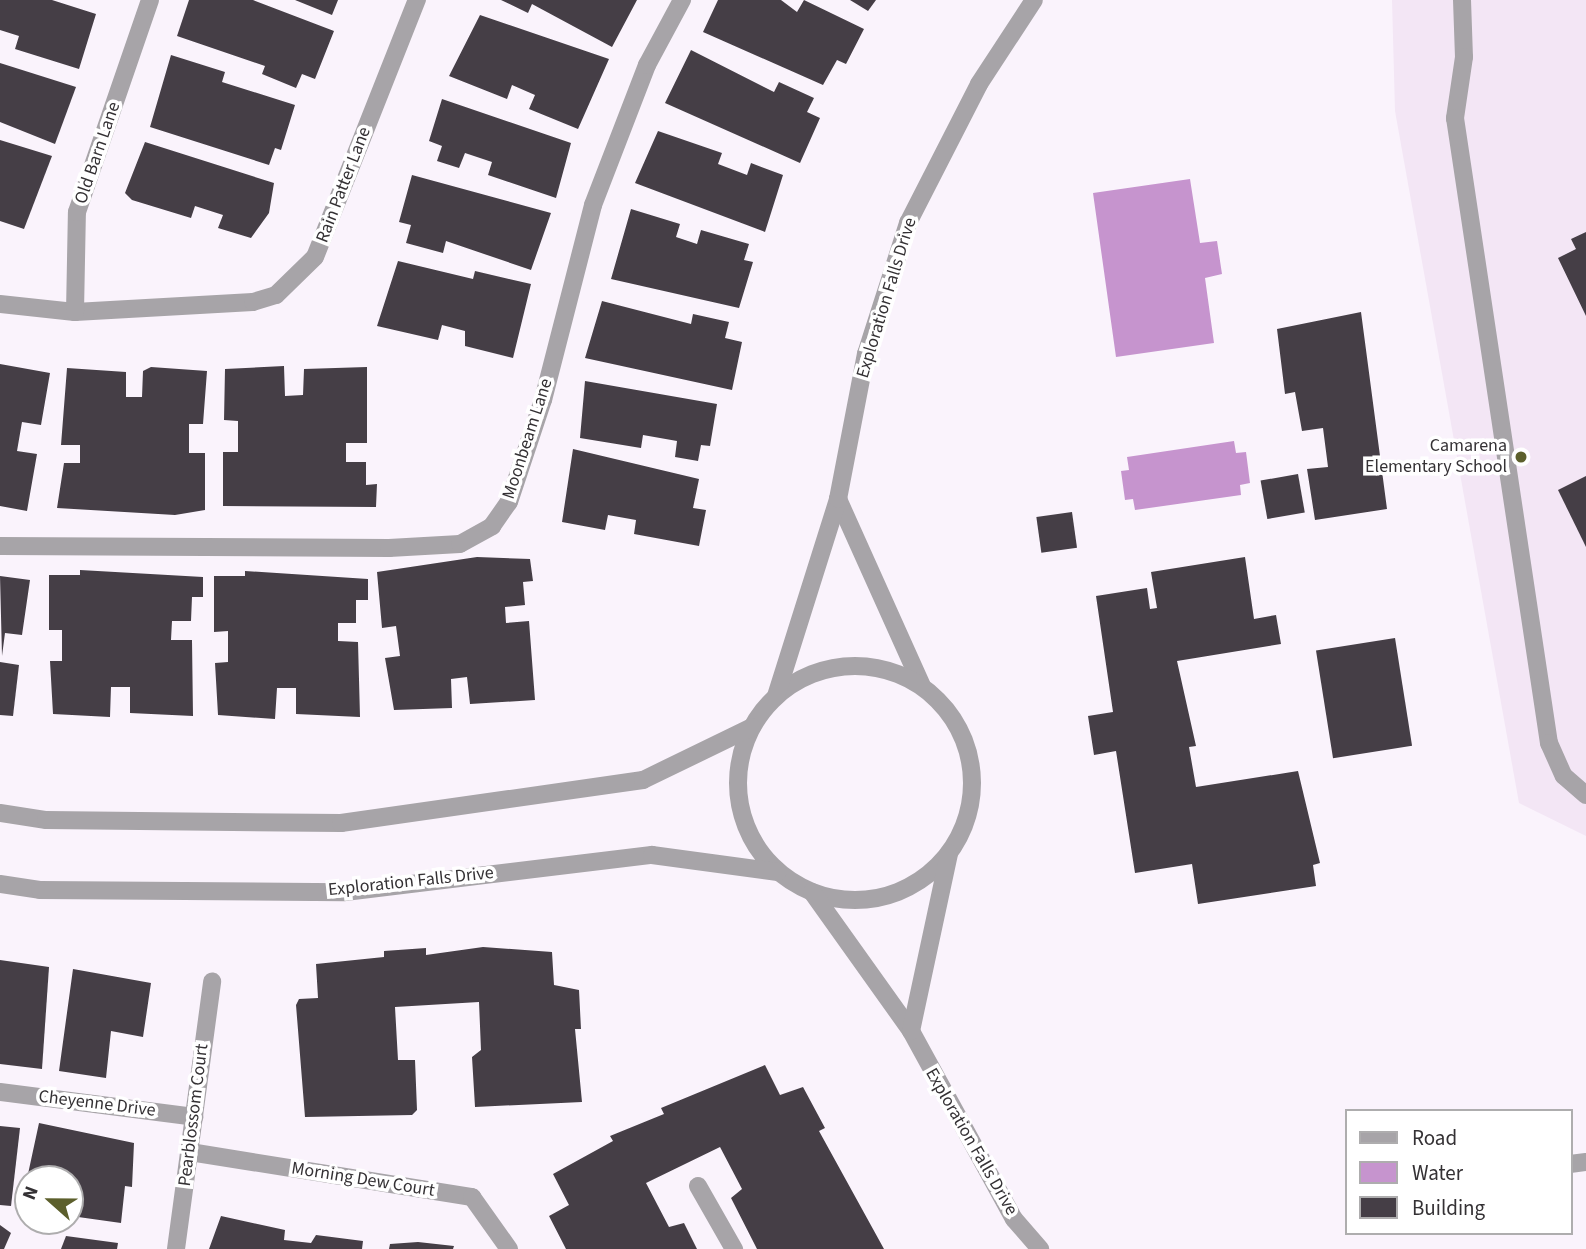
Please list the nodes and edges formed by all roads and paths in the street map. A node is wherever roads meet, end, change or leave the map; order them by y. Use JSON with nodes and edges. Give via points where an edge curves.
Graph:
{"nodes":[{"id":1,"x":150,"y":0,"type":"edge"},
{"id":2,"x":417,"y":0,"type":"edge"},
{"id":3,"x":682,"y":0,"type":"edge"},
{"id":4,"x":1034,"y":0,"type":"edge"},
{"id":5,"x":1462,"y":0,"type":"edge"},
{"id":6,"x":0,"y":304,"type":"edge"},
{"id":7,"x":75,"y":312,"type":"junction"},
{"id":8,"x":838,"y":499,"type":"junction"},
{"id":9,"x":0,"y":546,"type":"edge"},
{"id":10,"x":921,"y":684,"type":"junction"},
{"id":11,"x":776,"y":696,"type":"junction"},
{"id":12,"x":752,"y":727,"type":"junction"},
{"id":13,"x":1586,"y":795,"type":"edge"},
{"id":14,"x":0,"y":813,"type":"edge"},
{"id":15,"x":949,"y":853,"type":"junction"},
{"id":16,"x":778,"y":872,"type":"junction"},
{"id":17,"x":0,"y":884,"type":"edge"},
{"id":18,"x":811,"y":892,"type":"junction"},
{"id":19,"x":212,"y":981,"type":"dead end"},
{"id":20,"x":911,"y":1031,"type":"junction"},
{"id":21,"x":0,"y":1092,"type":"edge"},
{"id":22,"x":194,"y":1117,"type":"junction"},
{"id":23,"x":190,"y":1152,"type":"junction"},
{"id":24,"x":698,"y":1186,"type":"dead end"},
{"id":25,"x":176,"y":1249,"type":"edge"},
{"id":26,"x":509,"y":1249,"type":"edge"},
{"id":27,"x":734,"y":1249,"type":"edge"},
{"id":28,"x":1040,"y":1249,"type":"edge"}],
"edges":[{"from":1,"to":7,"type":"street","name":"Old Barn Lane","via":[[78,212]]},
{"from":2,"to":7,"type":"street","name":"Rain Patter Lane","via":[[345,192],[315,257],[294,281],[253,302]]},
{"from":3,"to":9,"type":"street","name":"Moonbeam Lane","via":[[647,65],[593,205],[543,400],[509,502],[492,526],[460,544],[389,548]]},
{"from":4,"to":8,"type":"street","name":"Exploration Falls Drive","via":[[979,84],[908,223],[866,354]]},
{"from":5,"to":13,"type":"street","via":[[1464,57],[1455,118],[1549,743],[1564,776]]},
{"from":6,"to":7,"type":"street","name":"Rain Patter Lane"},
{"from":8,"to":10,"type":"street","name":"Exploration Falls Drive"},
{"from":8,"to":11,"type":"street","name":"Exploration Falls Drive"},
{"from":10,"to":11,"type":"street","name":"Exploration Falls Drive","via":[[886,669],[847,665],[809,674]]},
{"from":10,"to":15,"type":"street","name":"Exploration Falls Drive","via":[[949,710],[966,744],[972,782],[967,819]]},
{"from":11,"to":12,"type":"street","name":"Exploration Falls Drive"},
{"from":12,"to":14,"type":"street","name":"Exploration Falls Drive","via":[[643,780],[341,823],[46,820]]},
{"from":12,"to":16,"type":"street","name":"Exploration Falls Drive","via":[[739,764],[739,804],[752,841]]},
{"from":15,"to":18,"type":"street","name":"Exploration Falls Drive","via":[[922,879],[887,896],[850,901]]},
{"from":15,"to":20,"type":"street","name":"Exploration Falls Drive"},
{"from":16,"to":17,"type":"street","name":"Exploration Falls Drive","via":[[652,855],[345,892],[40,890]]},
{"from":16,"to":18,"type":"street","name":"Exploration Falls Drive"},
{"from":18,"to":20,"type":"street","name":"Exploration Falls Drive"},
{"from":19,"to":22,"type":"street","name":"Pearblossom Court"},
{"from":20,"to":28,"type":"street","name":"Exploration Falls Drive","via":[[1014,1219]]},
{"from":21,"to":22,"type":"street","name":"Cheyenne Drive"},
{"from":22,"to":23,"type":"street","name":"Pearblossom Court"},
{"from":23,"to":25,"type":"street","name":"Pearblossom Court"},
{"from":23,"to":26,"type":"street","name":"Morning Dew Court","via":[[472,1197]]},
{"from":24,"to":27,"type":"street"}]}
